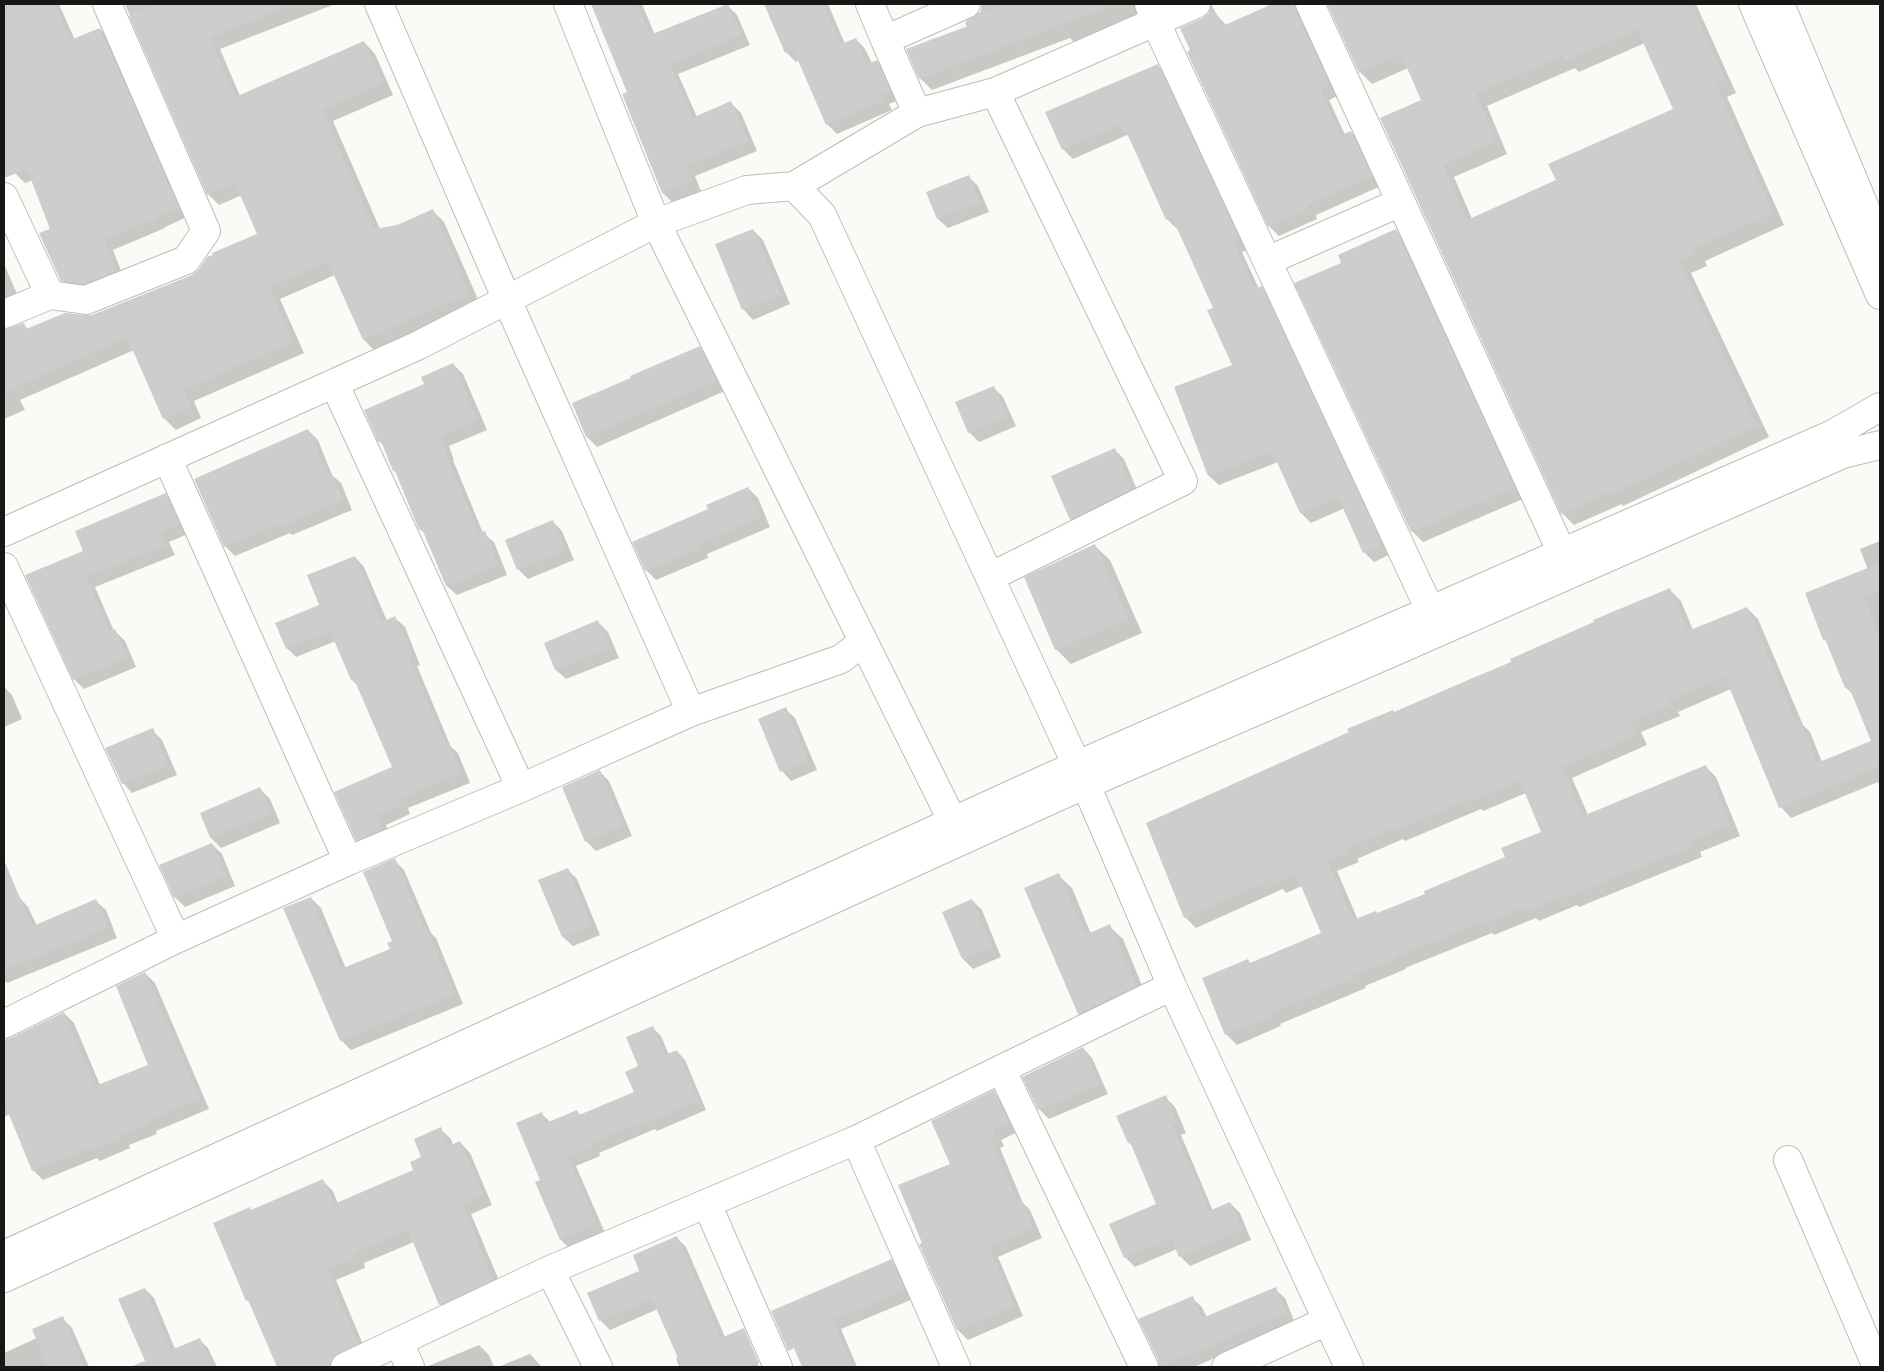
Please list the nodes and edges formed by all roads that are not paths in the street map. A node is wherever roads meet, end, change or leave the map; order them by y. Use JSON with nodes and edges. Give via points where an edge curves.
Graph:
{"nodes":[{"id":1,"x":107,"y":4,"type":"edge"},
{"id":2,"x":379,"y":4,"type":"edge"},
{"id":3,"x":568,"y":4,"type":"edge"},
{"id":4,"x":870,"y":4,"type":"edge"},
{"id":5,"x":966,"y":4,"type":"edge"},
{"id":6,"x":1196,"y":4,"type":"edge"},
{"id":7,"x":1310,"y":4,"type":"edge"},
{"id":8,"x":1753,"y":4,"type":"edge"},
{"id":9,"x":1780,"y":4,"type":"edge"},
{"id":10,"x":1152,"y":13,"type":"edge"},
{"id":11,"x":885,"y":40,"type":"junction"},
{"id":12,"x":995,"y":92,"type":"junction"},
{"id":13,"x":917,"y":113,"type":"junction"},
{"id":14,"x":794,"y":186,"type":"junction"},
{"id":15,"x":4,"y":197,"type":"edge"},
{"id":16,"x":1401,"y":202,"type":"junction"},
{"id":17,"x":656,"y":224,"type":"junction"},
{"id":18,"x":1880,"y":244,"type":"edge"},
{"id":19,"x":1267,"y":261,"type":"junction"},
{"id":20,"x":50,"y":295,"type":"junction"},
{"id":21,"x":1880,"y":295,"type":"edge"},
{"id":22,"x":507,"y":300,"type":"junction"},
{"id":23,"x":4,"y":314,"type":"edge"},
{"id":24,"x":334,"y":383,"type":"junction"},
{"id":25,"x":1880,"y":407,"type":"edge"},
{"id":26,"x":1880,"y":445,"type":"edge"},
{"id":27,"x":168,"y":458,"type":"junction"},
{"id":28,"x":4,"y":532,"type":"edge"},
{"id":29,"x":1562,"y":553,"type":"junction"},
{"id":30,"x":4,"y":567,"type":"edge"},
{"id":31,"x":990,"y":577,"type":"junction"},
{"id":32,"x":1430,"y":610,"type":"junction"},
{"id":33,"x":863,"y":642,"type":"junction"},
{"id":34,"x":691,"y":712,"type":"junction"},
{"id":35,"x":1082,"y":775,"type":"junction"},
{"id":36,"x":521,"y":788,"type":"junction"},
{"id":37,"x":953,"y":822,"type":"junction"},
{"id":38,"x":348,"y":861,"type":"junction"},
{"id":39,"x":176,"y":939,"type":"junction"},
{"id":40,"x":1172,"y":986,"type":"junction"},
{"id":41,"x":5,"y":1021,"type":"edge"},
{"id":42,"x":1001,"y":1069,"type":"junction"},
{"id":43,"x":856,"y":1140,"type":"junction"},
{"id":44,"x":1788,"y":1160,"type":"dead end"},
{"id":45,"x":707,"y":1204,"type":"junction"},
{"id":46,"x":4,"y":1255,"type":"edge"},
{"id":47,"x":550,"y":1270,"type":"junction"},
{"id":48,"x":4,"y":1278,"type":"edge"},
{"id":49,"x":1327,"y":1321,"type":"junction"},
{"id":50,"x":399,"y":1342,"type":"junction"},
{"id":51,"x":345,"y":1367,"type":"edge"},
{"id":52,"x":410,"y":1367,"type":"edge"},
{"id":53,"x":598,"y":1367,"type":"edge"},
{"id":54,"x":778,"y":1367,"type":"edge"},
{"id":55,"x":956,"y":1367,"type":"edge"},
{"id":56,"x":1144,"y":1367,"type":"edge"},
{"id":57,"x":1226,"y":1367,"type":"edge"},
{"id":58,"x":1349,"y":1367,"type":"edge"},
{"id":59,"x":1877,"y":1367,"type":"edge"}],
"edges":[{"from":1,"to":20,"type":"street","via":[[206,231],[186,260],[86,300]]},
{"from":2,"to":22,"type":"street"},
{"from":3,"to":17,"type":"street"},
{"from":4,"to":11,"type":"street"},
{"from":5,"to":11,"type":"street"},
{"from":6,"to":10,"type":"street"},
{"from":7,"to":16,"type":"street"},
{"from":8,"to":21,"type":"street"},
{"from":9,"to":18,"type":"street"},
{"from":10,"to":12,"type":"street"},
{"from":10,"to":19,"type":"street"},
{"from":11,"to":13,"type":"street"},
{"from":12,"to":13,"type":"street"},
{"from":12,"to":31,"type":"street","via":[[1183,481]]},
{"from":13,"to":14,"type":"street"},
{"from":14,"to":17,"type":"street","via":[[747,190]]},
{"from":14,"to":31,"type":"street","via":[[822,215]]},
{"from":15,"to":20,"type":"street"},
{"from":16,"to":19,"type":"street"},
{"from":16,"to":29,"type":"street"},
{"from":17,"to":22,"type":"street"},
{"from":17,"to":33,"type":"street"},
{"from":19,"to":32,"type":"street"},
{"from":20,"to":23,"type":"street"},
{"from":22,"to":24,"type":"street","via":[[419,345]]},
{"from":22,"to":34,"type":"street"},
{"from":24,"to":27,"type":"street"},
{"from":24,"to":36,"type":"street"},
{"from":25,"to":29,"type":"street","via":[[1833,434]]},
{"from":26,"to":35,"type":"street","via":[[1843,454],[1392,653]]},
{"from":27,"to":28,"type":"street"},
{"from":27,"to":38,"type":"street"},
{"from":29,"to":32,"type":"street"},
{"from":30,"to":39,"type":"street"},
{"from":31,"to":35,"type":"street"},
{"from":32,"to":35,"type":"street"},
{"from":33,"to":34,"type":"street","via":[[841,659]]},
{"from":33,"to":37,"type":"street"},
{"from":34,"to":36,"type":"street"},
{"from":35,"to":37,"type":"street"},
{"from":35,"to":40,"type":"street"},
{"from":35,"to":48,"type":"street"},
{"from":36,"to":38,"type":"street"},
{"from":37,"to":46,"type":"street"},
{"from":38,"to":39,"type":"street"},
{"from":39,"to":41,"type":"street"},
{"from":40,"to":42,"type":"street"},
{"from":40,"to":49,"type":"street"},
{"from":42,"to":43,"type":"street"},
{"from":42,"to":56,"type":"street"},
{"from":43,"to":45,"type":"street"},
{"from":43,"to":55,"type":"street"},
{"from":44,"to":59,"type":"street"},
{"from":45,"to":47,"type":"street"},
{"from":45,"to":54,"type":"street"},
{"from":47,"to":50,"type":"street"},
{"from":47,"to":53,"type":"street"},
{"from":49,"to":57,"type":"street"},
{"from":49,"to":58,"type":"street"},
{"from":50,"to":51,"type":"street"},
{"from":50,"to":52,"type":"street"}]}
